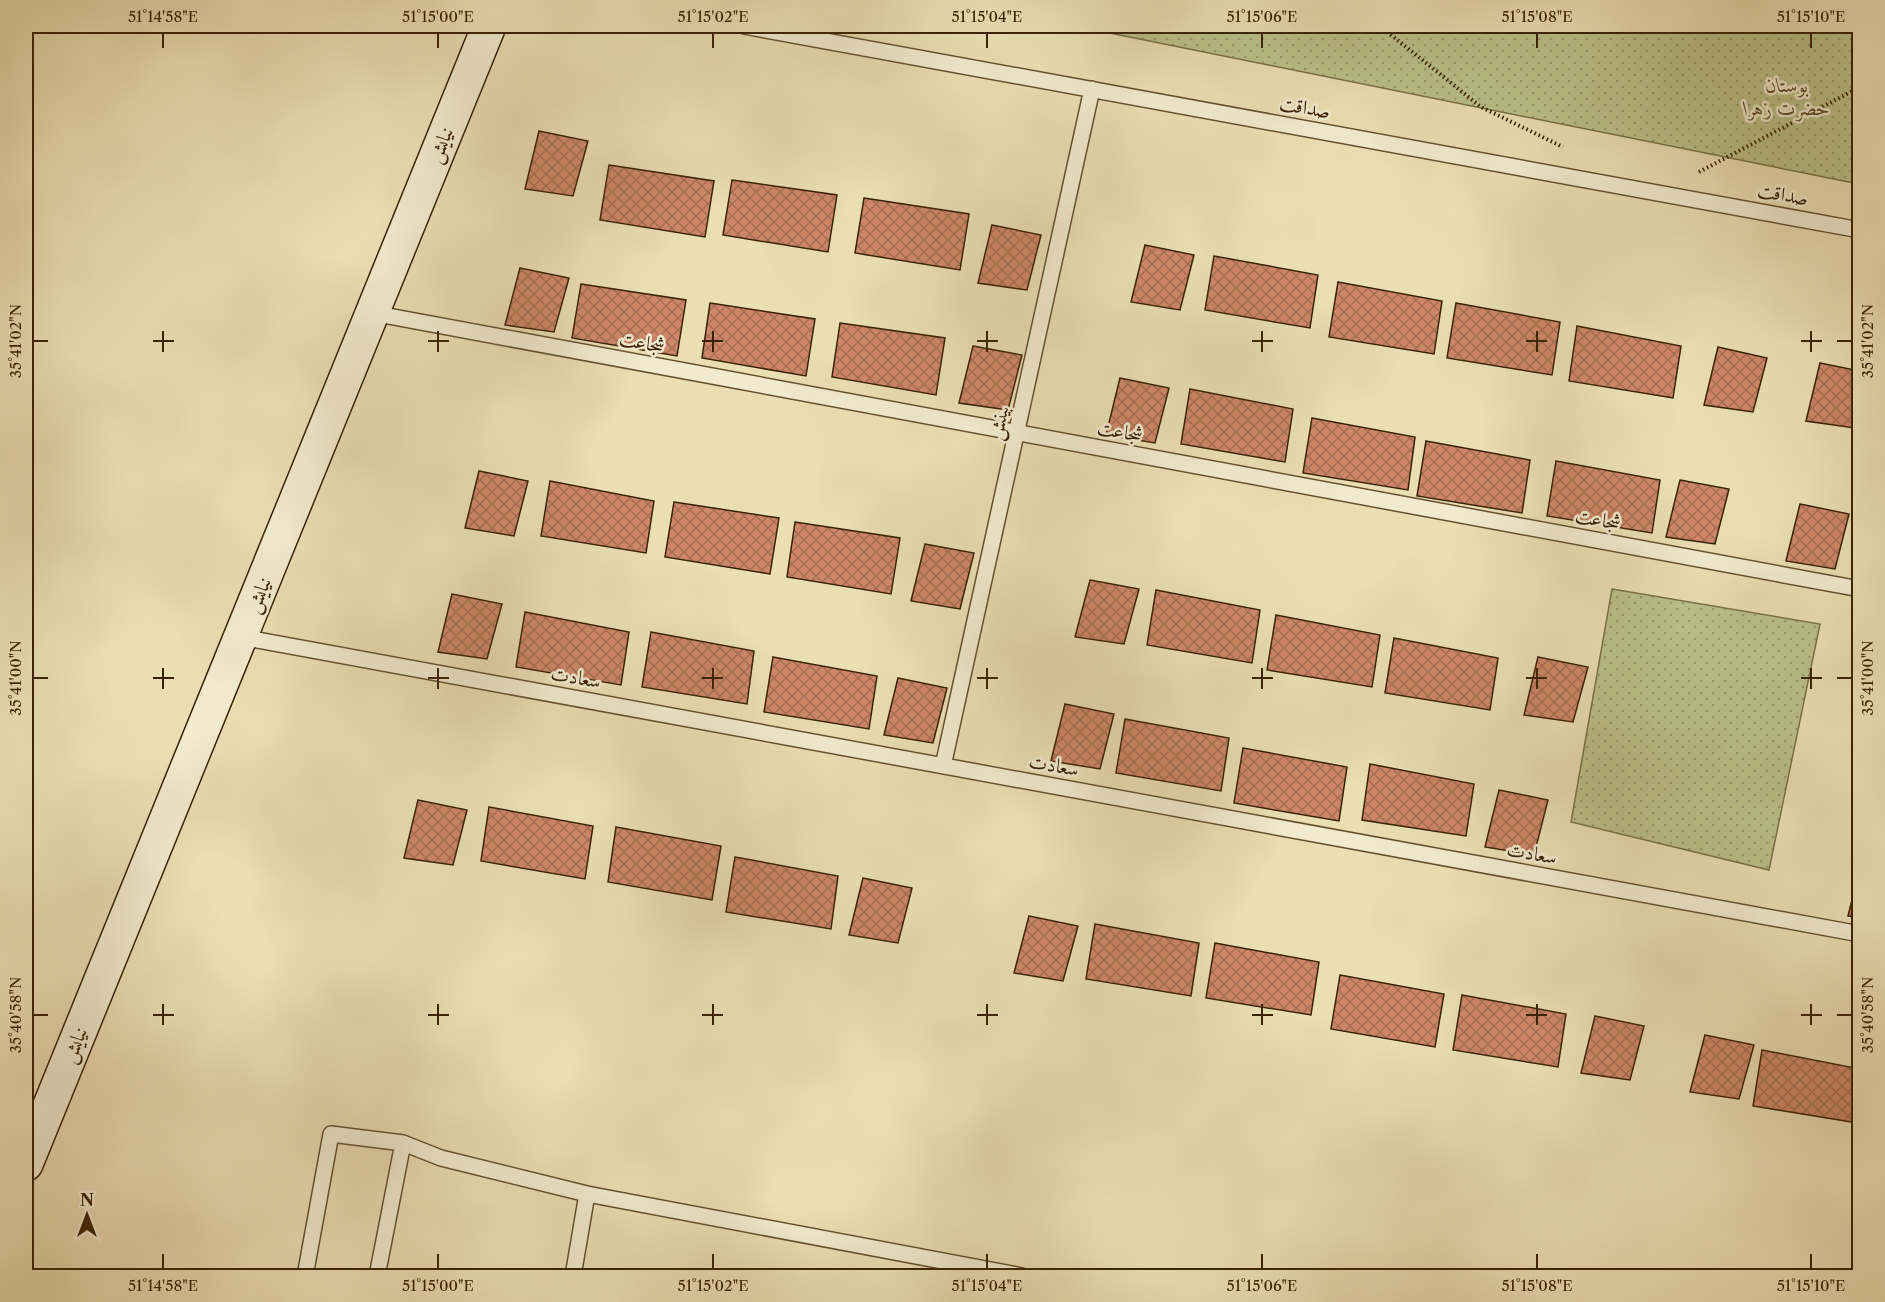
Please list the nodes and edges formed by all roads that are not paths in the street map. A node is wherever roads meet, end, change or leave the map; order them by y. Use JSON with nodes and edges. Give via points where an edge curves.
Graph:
{"nodes":[{"id":1,"x":489,"y":26,"type":"edge"},
{"id":2,"x":744,"y":26,"type":"edge"},
{"id":3,"x":1092,"y":89,"type":"junction"},
{"id":4,"x":1860,"y":230,"type":"edge"},
{"id":5,"x":372,"y":313,"type":"junction"},
{"id":6,"x":1017,"y":433,"type":"junction"},
{"id":7,"x":1860,"y":589,"type":"edge"},
{"id":8,"x":241,"y":637,"type":"junction"},
{"id":9,"x":943,"y":766,"type":"junction"},
{"id":10,"x":1860,"y":934,"type":"edge"},
{"id":11,"x":403,"y":1143,"type":"junction"},
{"id":12,"x":26,"y":1164,"type":"edge"},
{"id":13,"x":587,"y":1194,"type":"junction"},
{"id":14,"x":305,"y":1276,"type":"edge"},
{"id":15,"x":377,"y":1276,"type":"edge"},
{"id":16,"x":573,"y":1276,"type":"edge"},
{"id":17,"x":1022,"y":1276,"type":"edge"}],
"edges":[{"from":1,"to":5,"type":"street","name":"نیایش"},
{"from":2,"to":3,"type":"lane","name":"صداقت"},
{"from":3,"to":4,"type":"lane","name":"صداقت"},
{"from":3,"to":6,"type":"lane","name":"بینش"},
{"from":5,"to":6,"type":"lane","name":"شجاعت"},
{"from":5,"to":8,"type":"street","name":"نیایش"},
{"from":6,"to":7,"type":"lane","name":"شجاعت"},
{"from":6,"to":9,"type":"lane","name":"بینش"},
{"from":8,"to":9,"type":"lane","name":"سعادت"},
{"from":8,"to":12,"type":"street","name":"نیایش"},
{"from":9,"to":10,"type":"lane","name":"سعادت"},
{"from":11,"to":13,"type":"lane","via":[[441,1158]]},
{"from":11,"to":14,"type":"lane","via":[[331,1134]]},
{"from":11,"to":15,"type":"lane"},
{"from":13,"to":16,"type":"lane"},
{"from":13,"to":17,"type":"lane"}]}
